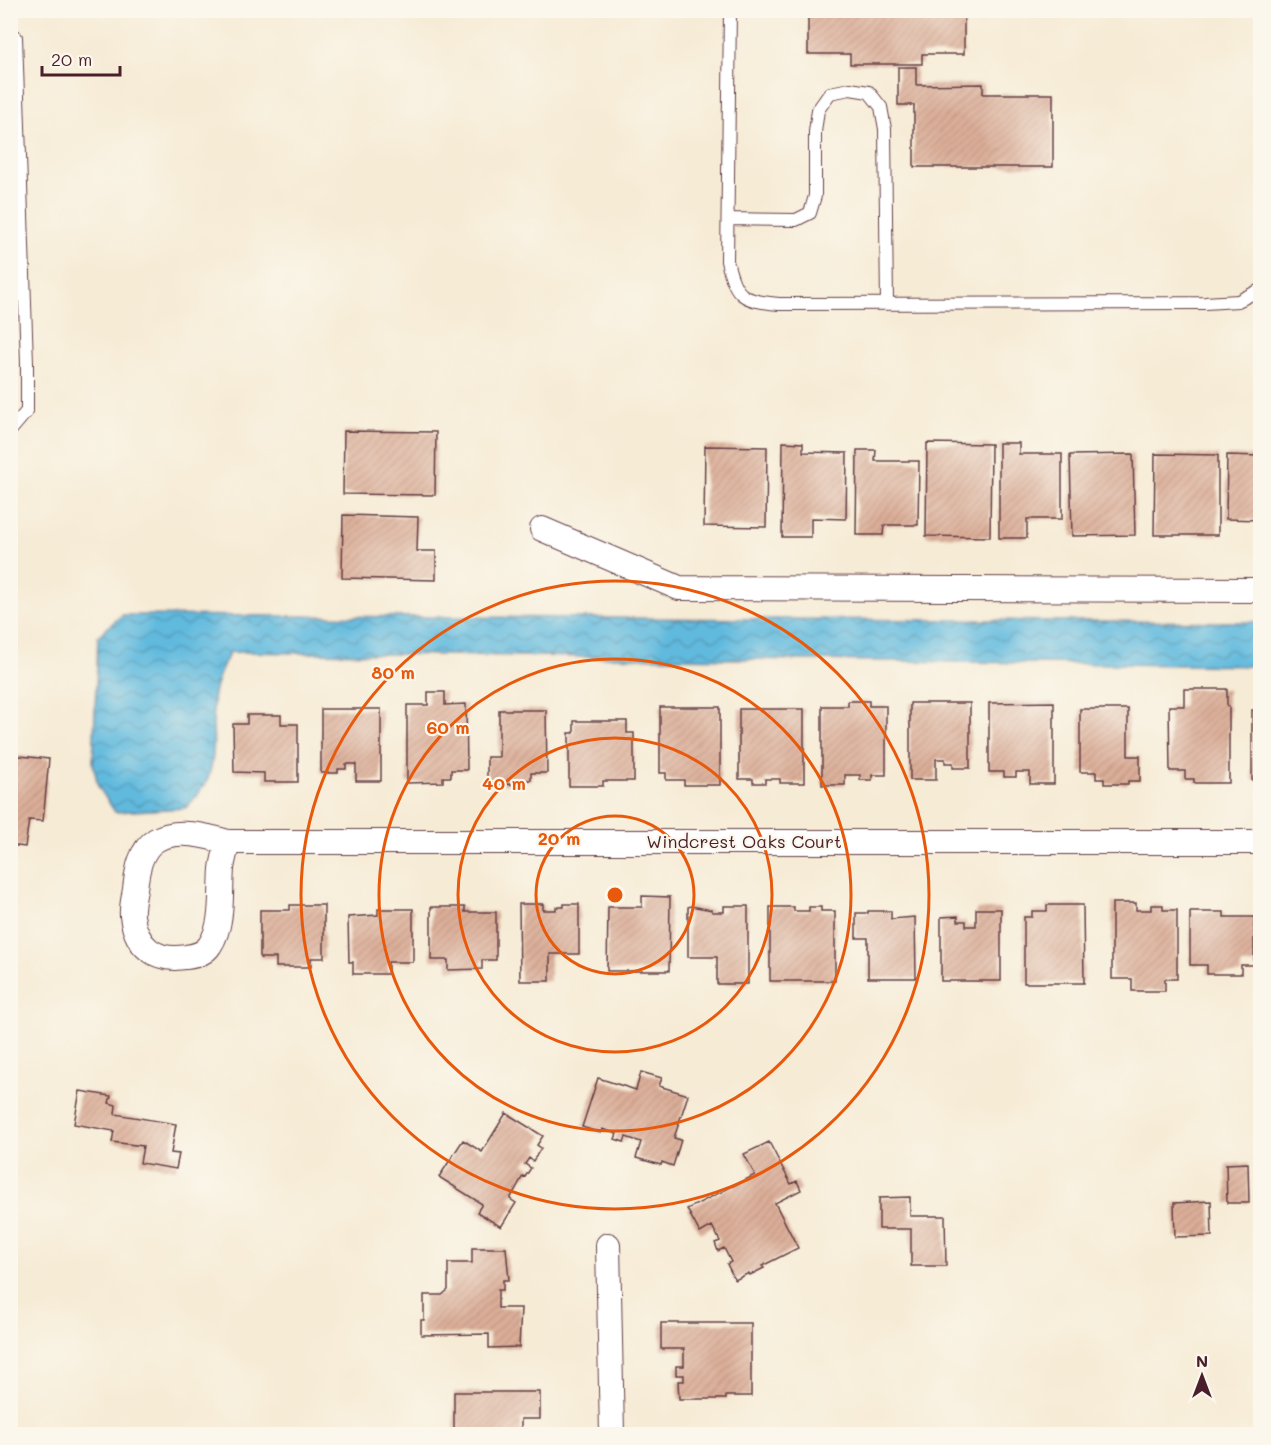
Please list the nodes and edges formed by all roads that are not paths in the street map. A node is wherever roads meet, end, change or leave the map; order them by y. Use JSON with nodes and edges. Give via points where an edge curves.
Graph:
{"nodes":[{"id":1,"x":730,"y":10,"type":"edge"},
{"id":2,"x":10,"y":33,"type":"edge"},
{"id":3,"x":728,"y":219,"type":"junction"},
{"id":4,"x":1260,"y":290,"type":"edge"},
{"id":5,"x":887,"y":304,"type":"junction"},
{"id":6,"x":10,"y":431,"type":"edge"},
{"id":7,"x":542,"y":529,"type":"dead end"},
{"id":8,"x":1260,"y":590,"type":"edge"},
{"id":9,"x":228,"y":842,"type":"junction"},
{"id":10,"x":1260,"y":842,"type":"edge"},
{"id":11,"x":609,"y":1245,"type":"dead end"},
{"id":12,"x":612,"y":1434,"type":"edge"}],
"edges":[{"from":1,"to":3,"type":"lane"},
{"from":2,"to":6,"type":"lane","via":[[16,37],[27,411]]},
{"from":3,"to":5,"type":"lane","via":[[727,261],[740,295],[755,302],[779,304]]},
{"from":3,"to":5,"type":"lane","via":[[796,220],[810,213],[815,196],[818,110],[830,93],[850,89],[869,92],[881,107],[885,129]]},
{"from":4,"to":5,"type":"lane","via":[[1238,301],[1205,303]]},
{"from":7,"to":8,"type":"street","via":[[679,588]]},
{"from":9,"to":9,"type":"street","name":"Windcrest Oaks Court","via":[[199,834],[174,835],[157,840],[143,853],[136,875],[132,915],[138,937],[149,951],[179,958],[195,956],[209,948],[219,922]]},
{"from":9,"to":10,"type":"street","name":"Windcrest Oaks Court"},
{"from":11,"to":12,"type":"street"}]}
